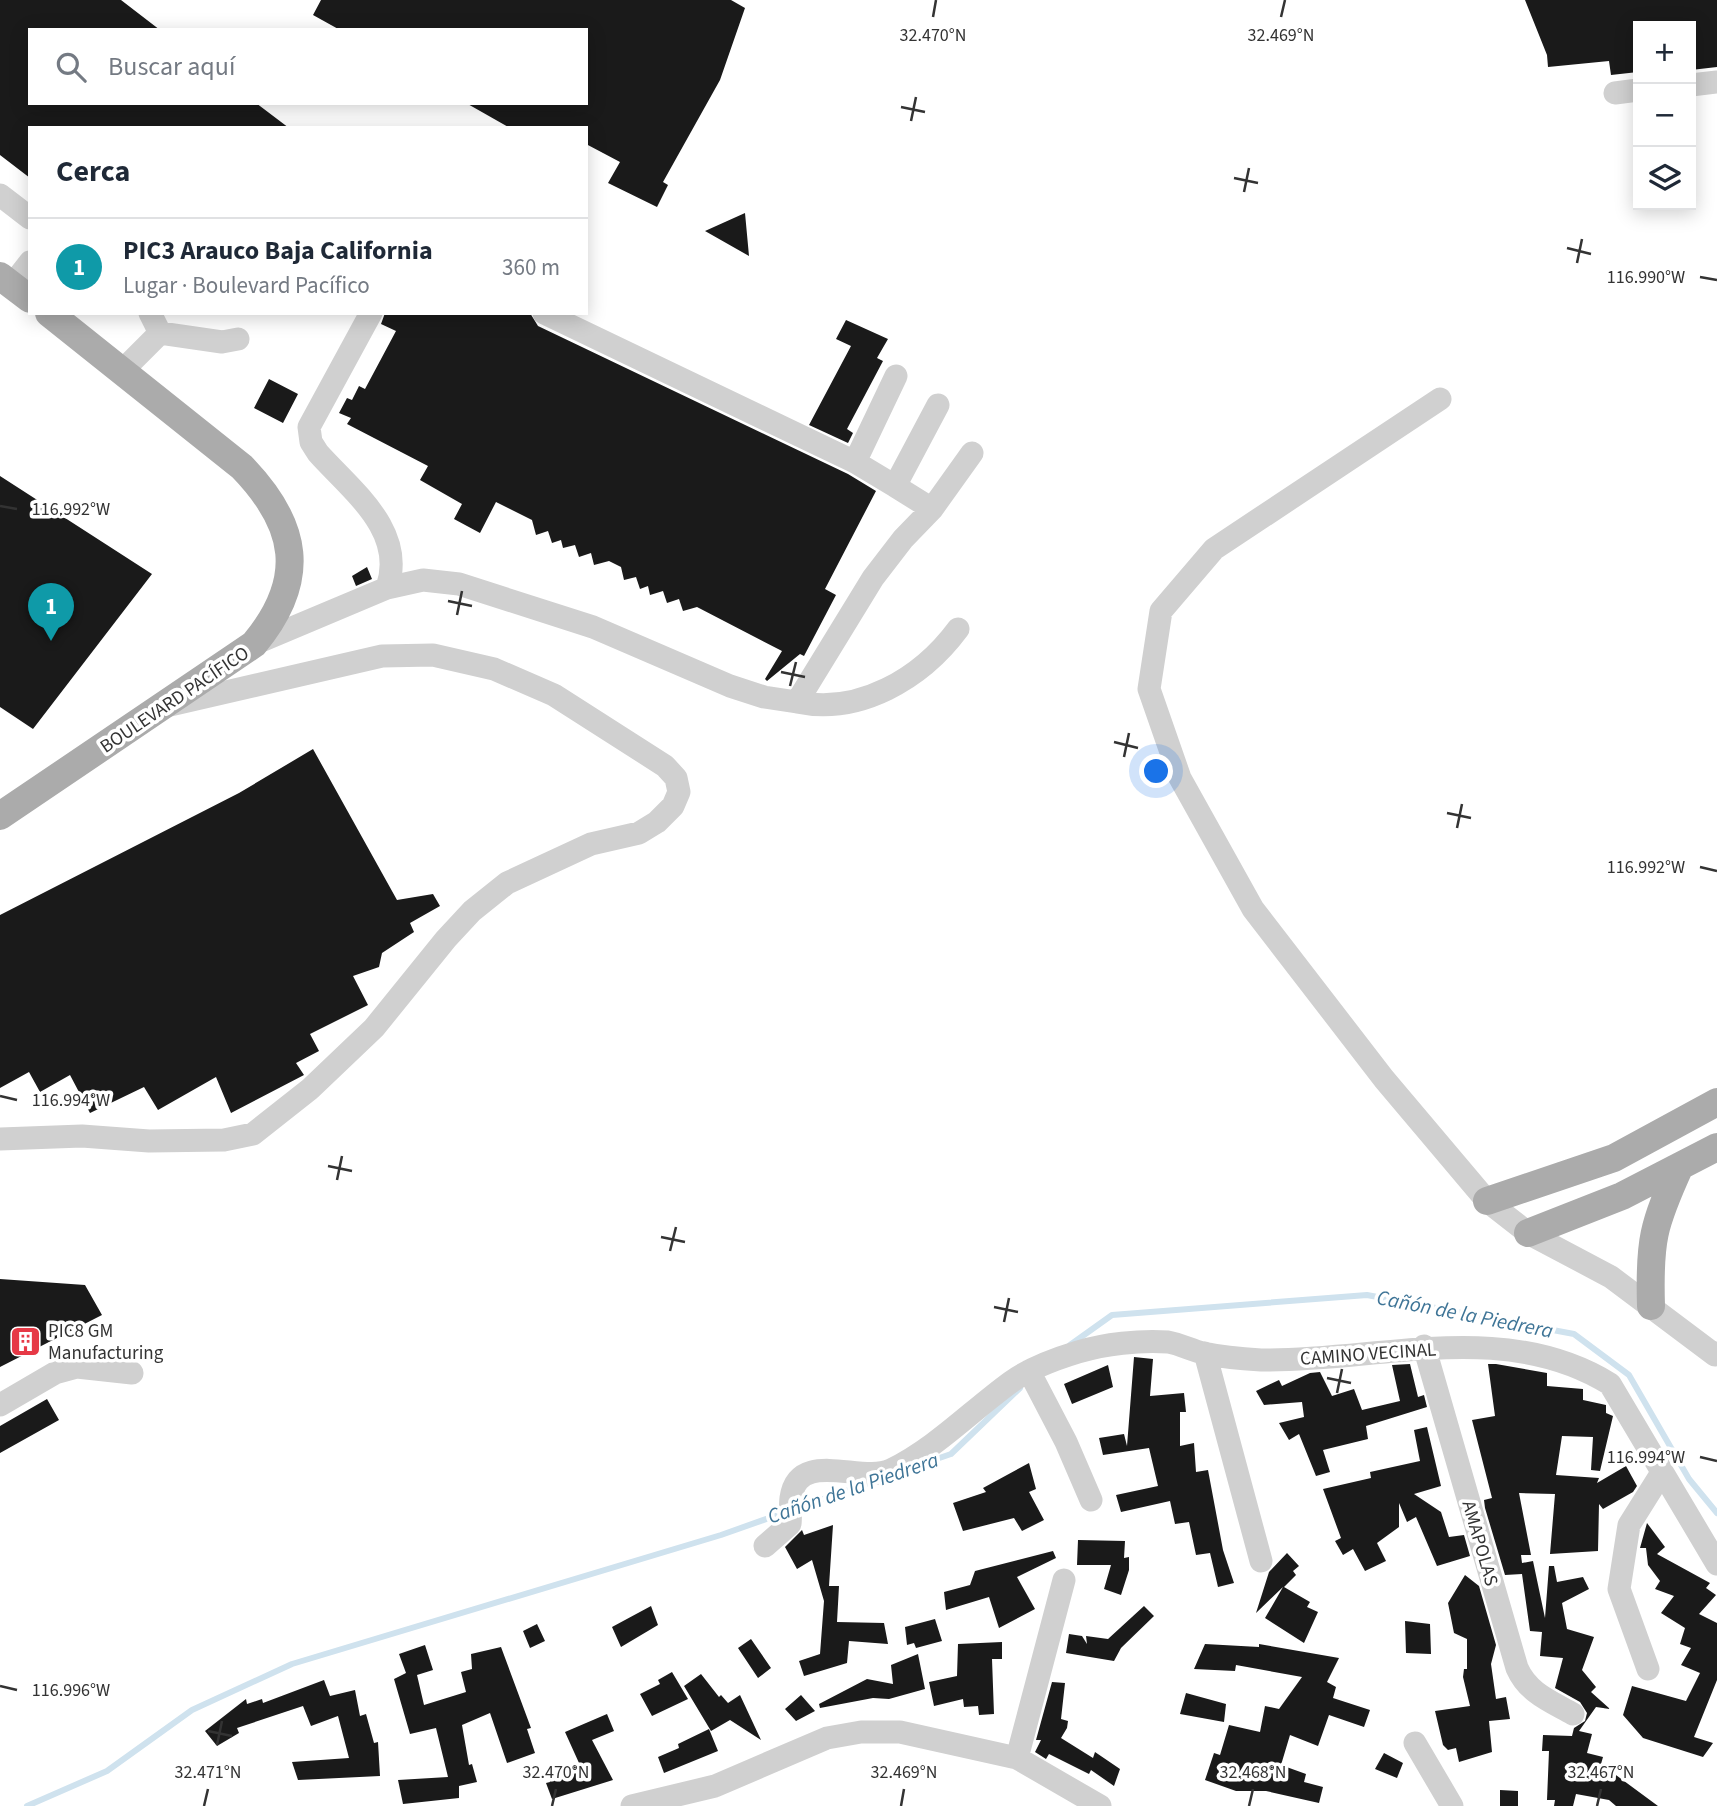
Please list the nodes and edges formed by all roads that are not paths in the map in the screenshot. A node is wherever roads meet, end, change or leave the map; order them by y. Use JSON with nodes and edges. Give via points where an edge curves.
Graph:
{"nodes":[{"id":1,"x":1717,"y":82,"type":"edge"},
{"id":2,"x":1696,"y":84,"type":"edge"},
{"id":3,"x":28,"y":265,"type":"edge"},
{"id":4,"x":14,"y":286,"type":"edge"},
{"id":5,"x":52,"y":315,"type":"edge"},
{"id":6,"x":370,"y":315,"type":"edge"},
{"id":7,"x":548,"y":315,"type":"edge"},
{"id":8,"x":155,"y":323,"type":"edge"},
{"id":9,"x":238,"y":339,"type":"dead end"},
{"id":10,"x":123,"y":370,"type":"junction"},
{"id":11,"x":896,"y":376,"type":"dead end"},
{"id":12,"x":1440,"y":399,"type":"dead end"},
{"id":13,"x":938,"y":405,"type":"dead end"},
{"id":14,"x":972,"y":453,"type":"dead end"},
{"id":15,"x":855,"y":461,"type":"junction"},
{"id":16,"x":895,"y":486,"type":"junction"},
{"id":17,"x":932,"y":509,"type":"junction"},
{"id":18,"x":387,"y":588,"type":"junction"},
{"id":19,"x":958,"y":629,"type":"dead end"},
{"id":20,"x":254,"y":645,"type":"junction"},
{"id":21,"x":797,"y":702,"type":"junction"},
{"id":22,"x":161,"y":708,"type":"junction"},
{"id":23,"x":0,"y":816,"type":"edge"},
{"id":24,"x":1717,"y":1102,"type":"edge"},
{"id":25,"x":0,"y":1139,"type":"edge"},
{"id":26,"x":1717,"y":1147,"type":"edge"},
{"id":27,"x":1680,"y":1166,"type":"junction"},
{"id":28,"x":1487,"y":1201,"type":"junction"},
{"id":29,"x":1528,"y":1233,"type":"junction"},
{"id":30,"x":1651,"y":1306,"type":"junction"},
{"id":31,"x":1424,"y":1346,"type":"junction"},
{"id":32,"x":1205,"y":1353,"type":"junction"},
{"id":33,"x":1716,"y":1354,"type":"edge"},
{"id":34,"x":1029,"y":1371,"type":"junction"},
{"id":35,"x":132,"y":1373,"type":"dead end"},
{"id":36,"x":0,"y":1405,"type":"edge"},
{"id":37,"x":1661,"y":1474,"type":"junction"},
{"id":38,"x":1091,"y":1500,"type":"dead end"},
{"id":39,"x":765,"y":1546,"type":"dead end"},
{"id":40,"x":1261,"y":1561,"type":"dead end"},
{"id":41,"x":1717,"y":1564,"type":"edge"},
{"id":42,"x":1064,"y":1580,"type":"dead end"},
{"id":43,"x":1648,"y":1669,"type":"dead end"},
{"id":44,"x":1573,"y":1714,"type":"dead end"},
{"id":45,"x":1415,"y":1743,"type":"dead end"},
{"id":46,"x":1017,"y":1758,"type":"junction"},
{"id":47,"x":632,"y":1806,"type":"edge"},
{"id":48,"x":1100,"y":1806,"type":"edge"},
{"id":49,"x":1452,"y":1806,"type":"edge"}],
"edges":[{"from":1,"to":2,"type":"street"},
{"from":3,"to":4,"type":"street"},
{"from":5,"to":10,"type":"main road","name":"BOULEVARD PACÍFICO"},
{"from":6,"to":18,"type":"street","via":[[309,427],[318,453],[382,523],[394,569]]},
{"from":7,"to":15,"type":"street"},
{"from":8,"to":9,"type":"street","via":[[222,342]]},
{"from":8,"to":10,"type":"street"},
{"from":10,"to":20,"type":"main road","name":"BOULEVARD PACÍFICO","via":[[242,467],[282,518],[289,540],[282,600]]},
{"from":11,"to":15,"type":"street"},
{"from":12,"to":28,"type":"street","via":[[1214,549],[1161,611],[1149,689],[1181,778],[1253,909],[1384,1079]]},
{"from":13,"to":16,"type":"street"},
{"from":14,"to":17,"type":"street"},
{"from":15,"to":16,"type":"street"},
{"from":16,"to":17,"type":"street"},
{"from":17,"to":21,"type":"street","via":[[873,578]]},
{"from":18,"to":20,"type":"street"},
{"from":18,"to":21,"type":"street","via":[[423,580],[459,584],[593,627],[750,693]]},
{"from":19,"to":21,"type":"street","via":[[923,668],[888,688],[834,706]]},
{"from":20,"to":22,"type":"main road","name":"BOULEVARD PACÍFICO"},
{"from":22,"to":23,"type":"main road","name":"BOULEVARD PACÍFICO"},
{"from":22,"to":25,"type":"street","via":[[382,656],[433,655],[494,669],[554,695],[664,766],[676,778],[679,792],[673,806],[639,833],[591,844],[519,878],[472,911],[374,1028],[310,1089],[253,1134],[224,1140]]},
{"from":24,"to":28,"type":"main road","via":[[1614,1158]]},
{"from":26,"to":27,"type":"main road"},
{"from":27,"to":29,"type":"main road","via":[[1622,1196]]},
{"from":27,"to":30,"type":"main road","via":[[1656,1219],[1649,1252]]},
{"from":28,"to":29,"type":"street"},
{"from":29,"to":30,"type":"street","via":[[1611,1277]]},
{"from":30,"to":33,"type":"street"},
{"from":31,"to":32,"type":"street","name":"CAMINO VECINAL","via":[[1260,1360]]},
{"from":31,"to":37,"type":"street","name":"CAMINO VECINAL","via":[[1530,1352],[1588,1370],[1610,1384]]},
{"from":31,"to":44,"type":"street","name":"AMAPOLAS","via":[[1517,1668],[1534,1692]]},
{"from":32,"to":34,"type":"street","name":"CAMINO VECINAL","via":[[1169,1342],[1122,1343]]},
{"from":32,"to":40,"type":"street"},
{"from":34,"to":38,"type":"street"},
{"from":34,"to":39,"type":"street","name":"CAMINO VECINAL","via":[[912,1460],[883,1474],[820,1469],[805,1474],[795,1483],[790,1524]]},
{"from":35,"to":36,"type":"street","via":[[77,1367],[55,1373]]},
{"from":37,"to":41,"type":"street","name":"CAMINO VECINAL"},
{"from":37,"to":43,"type":"street","via":[[1629,1525],[1619,1589]]},
{"from":42,"to":46,"type":"street"},
{"from":45,"to":49,"type":"street"},
{"from":46,"to":47,"type":"street","via":[[900,1732],[861,1732],[827,1738],[715,1786]]},
{"from":46,"to":48,"type":"street"}]}
